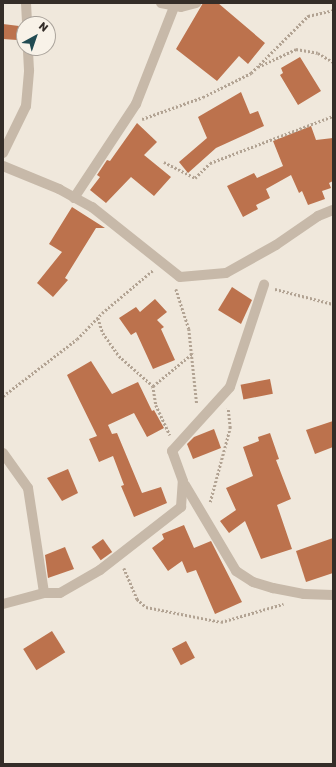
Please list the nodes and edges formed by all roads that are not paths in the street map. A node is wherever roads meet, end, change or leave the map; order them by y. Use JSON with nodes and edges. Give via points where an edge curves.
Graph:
{"nodes":[{"id":1,"x":26,"y":3,"type":"edge"},
{"id":2,"x":161,"y":3,"type":"edge"},
{"id":3,"x":196,"y":3,"type":"edge"},
{"id":4,"x":174,"y":7,"type":"junction"},
{"id":5,"x":27,"y":16,"type":"edge"},
{"id":6,"x":28,"y":56,"type":"edge"},
{"id":7,"x":3,"y":153,"type":"edge"},
{"id":8,"x":3,"y":166,"type":"edge"},
{"id":9,"x":74,"y":198,"type":"junction"},
{"id":10,"x":333,"y":210,"type":"edge"},
{"id":11,"x":264,"y":285,"type":"road end"},
{"id":12,"x":3,"y":452,"type":"edge"},
{"id":13,"x":183,"y":481,"type":"junction"},
{"id":14,"x":44,"y":593,"type":"junction"},
{"id":15,"x":333,"y":595,"type":"edge"},
{"id":16,"x":3,"y":604,"type":"edge"}],
"edges":[{"from":1,"to":5,"type":"street"},
{"from":2,"to":4,"type":"street"},
{"from":3,"to":4,"type":"street","via":[[191,6]]},
{"from":4,"to":9,"type":"street","via":[[138,99]]},
{"from":6,"to":7,"type":"street","via":[[26,106]]},
{"from":8,"to":9,"type":"street"},
{"from":9,"to":10,"type":"street","via":[[92,207],[170,272],[188,278],[226,273],[276,245],[318,216]]},
{"from":11,"to":13,"type":"street","via":[[235,377],[225,394],[175,445],[172,456]]},
{"from":12,"to":14,"type":"street","via":[[28,488]]},
{"from":13,"to":14,"type":"street","via":[[181,507],[100,570],[60,593]]},
{"from":13,"to":15,"type":"street","via":[[236,570],[253,582],[304,594]]},
{"from":14,"to":16,"type":"street"}]}
